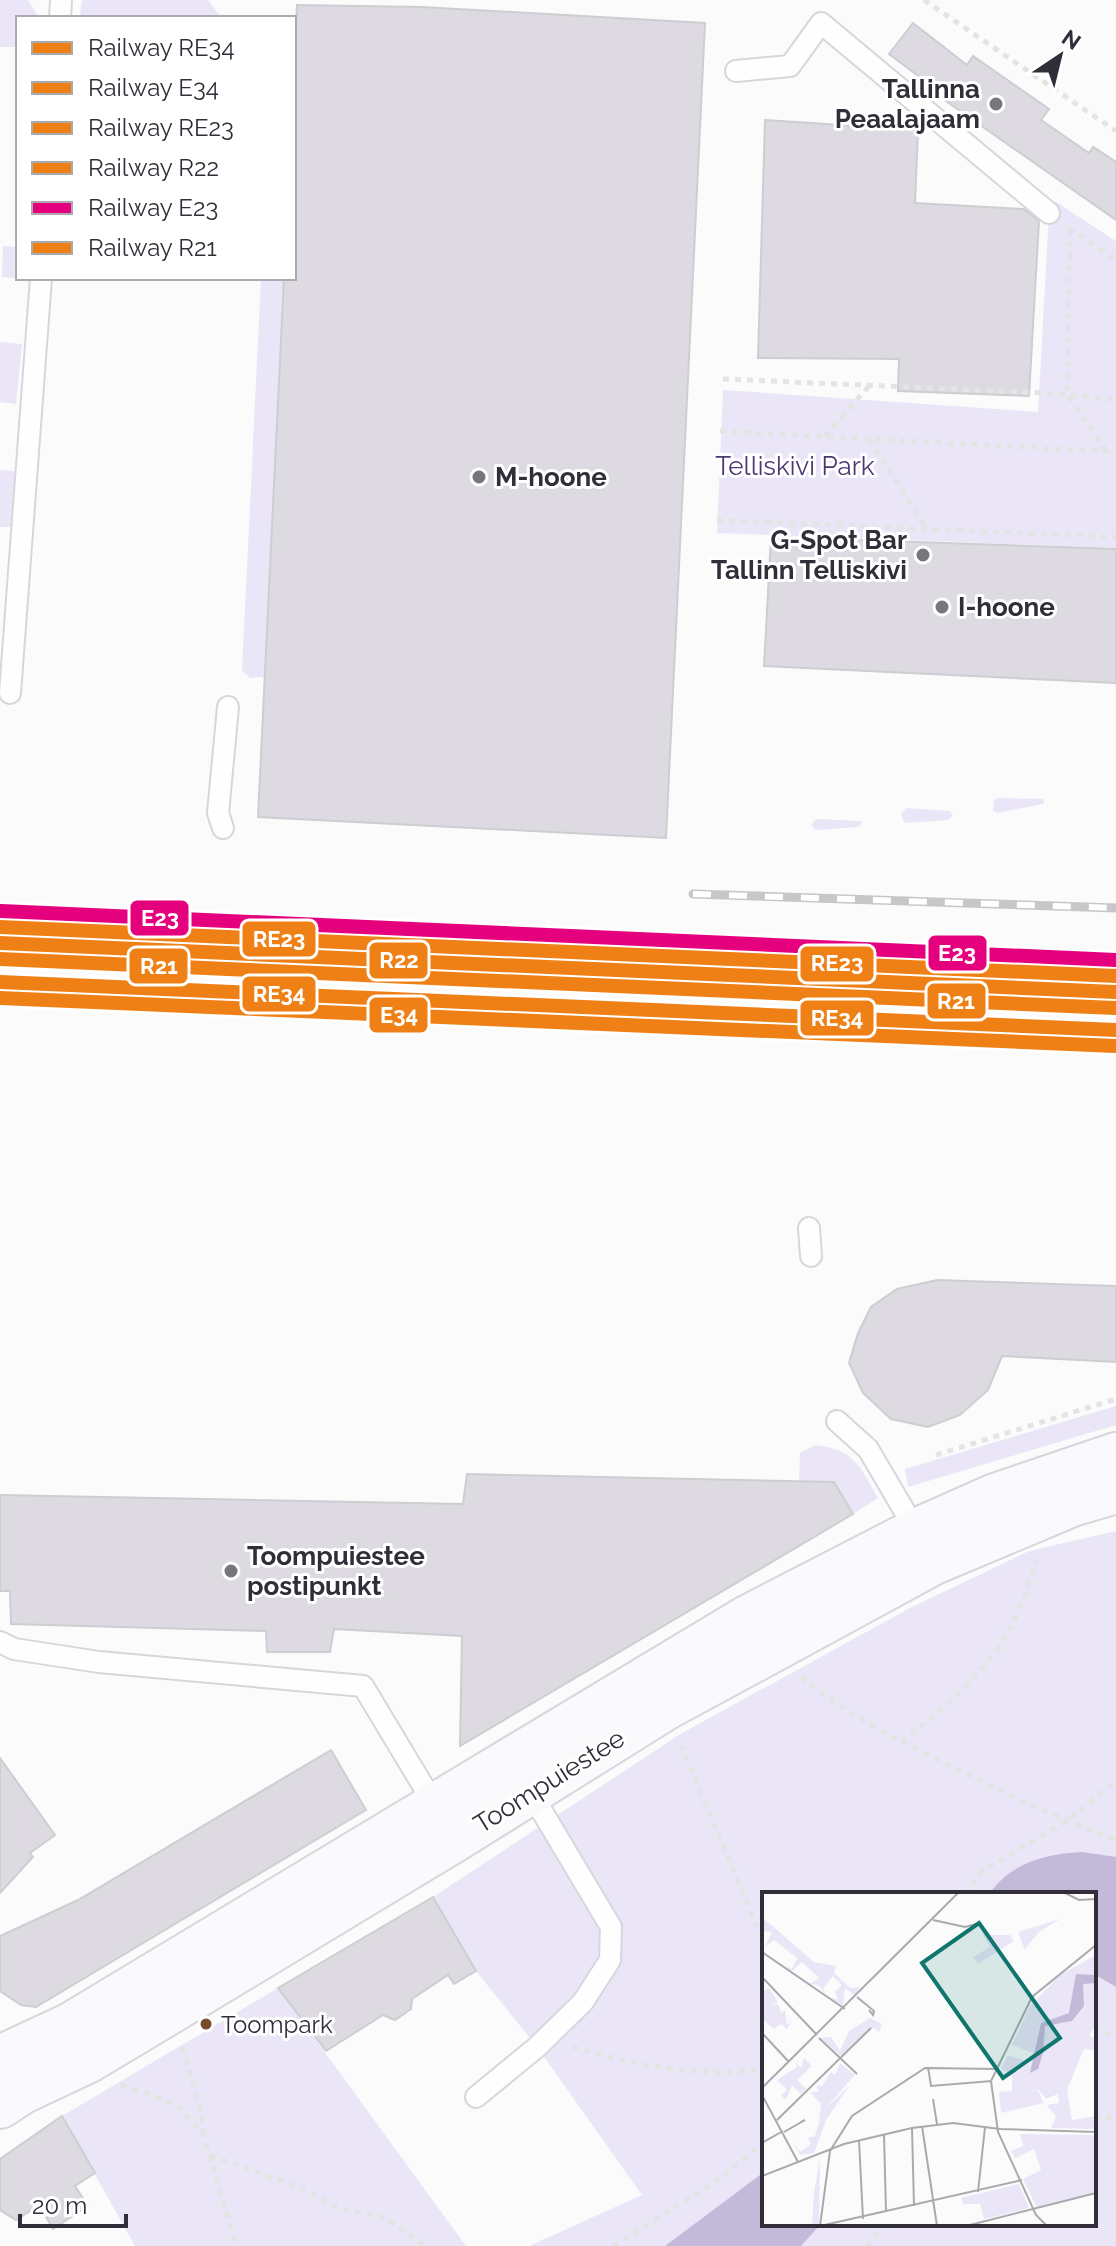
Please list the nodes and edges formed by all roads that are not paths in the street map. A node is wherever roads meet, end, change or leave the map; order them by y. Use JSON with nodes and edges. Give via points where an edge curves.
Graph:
{"nodes":[{"id":1,"x":736,"y":71,"type":"dead end"},
{"id":2,"x":1049,"y":213,"type":"road end"},
{"id":3,"x":41,"y":280,"type":"edge"},
{"id":4,"x":10,"y":693,"type":"dead end"},
{"id":5,"x":228,"y":707,"type":"dead end"},
{"id":6,"x":223,"y":828,"type":"dead end"},
{"id":7,"x":809,"y":1228,"type":"dead end"},
{"id":8,"x":811,"y":1256,"type":"dead end"},
{"id":9,"x":837,"y":1421,"type":"dead end"},
{"id":10,"x":1116,"y":1455,"type":"edge"},
{"id":11,"x":1116,"y":1491,"type":"edge"},
{"id":12,"x":925,"y":1546,"type":"junction"},
{"id":13,"x":0,"y":1642,"type":"edge"},
{"id":14,"x":531,"y":1793,"type":"junction"},
{"id":15,"x":446,"y":1822,"type":"junction"},
{"id":16,"x":0,"y":2058,"type":"edge"},
{"id":17,"x":476,"y":2097,"type":"dead end"},
{"id":18,"x":0,"y":2106,"type":"edge"}],
"edges":[{"from":1,"to":2,"type":"lane","via":[[790,66],[821,23]]},
{"from":3,"to":4,"type":"lane"},
{"from":5,"to":6,"type":"lane","via":[[218,813]]},
{"from":7,"to":8,"type":"lane"},
{"from":9,"to":12,"type":"lane","via":[[868,1449]]},
{"from":10,"to":12,"type":"main road","name":"Toompuiestee","via":[[995,1496]]},
{"from":11,"to":12,"type":"main road","name":"Toompuiestee"},
{"from":12,"to":14,"type":"main road","name":"Toompuiestee"},
{"from":12,"to":15,"type":"main road","name":"Toompuiestee","via":[[747,1618]]},
{"from":13,"to":15,"type":"lane","via":[[14,1649],[99,1662],[363,1686]]},
{"from":14,"to":15,"type":"main road","name":"Toompuiestee"},
{"from":14,"to":17,"type":"lane","via":[[611,1927],[610,1960],[583,2002]]},
{"from":15,"to":16,"type":"main road","name":"Toompuiestee"},
{"from":15,"to":18,"type":"main road","name":"Toompuiestee","via":[[89,2060]]}]}
